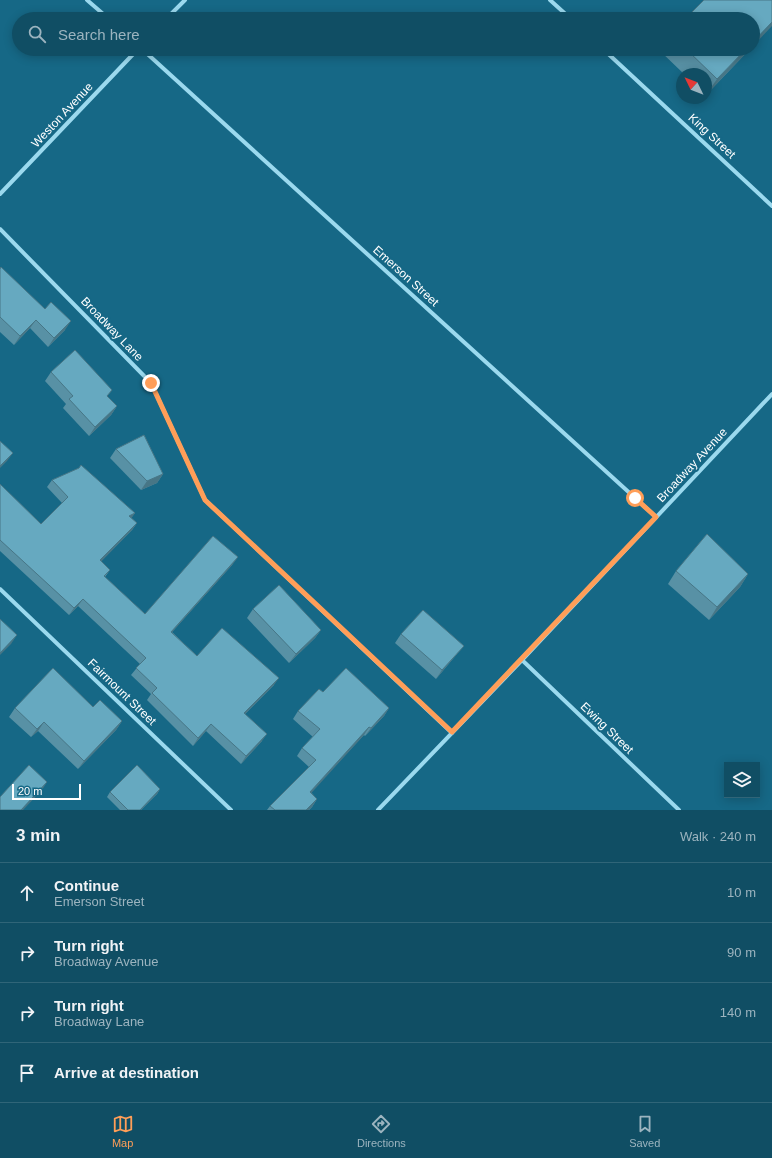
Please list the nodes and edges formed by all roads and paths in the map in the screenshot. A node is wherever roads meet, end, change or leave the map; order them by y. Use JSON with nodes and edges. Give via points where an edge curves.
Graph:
{"nodes":[{"id":1,"x":88,"y":0,"type":"edge"},
{"id":2,"x":185,"y":0,"type":"edge"},
{"id":3,"x":550,"y":0,"type":"edge"},
{"id":4,"x":101,"y":12,"type":"edge"},
{"id":5,"x":173,"y":12,"type":"edge"},
{"id":6,"x":563,"y":12,"type":"edge"},
{"id":7,"x":131,"y":56,"type":"edge"},
{"id":8,"x":150,"y":56,"type":"edge"},
{"id":9,"x":611,"y":56,"type":"edge"},
{"id":10,"x":0,"y":194,"type":"edge"},
{"id":11,"x":772,"y":206,"type":"edge"},
{"id":12,"x":0,"y":229,"type":"edge"},
{"id":13,"x":772,"y":394,"type":"edge"},
{"id":14,"x":656,"y":517,"type":"junction"},
{"id":15,"x":0,"y":589,"type":"edge"},
{"id":16,"x":522,"y":660,"type":"junction"},
{"id":17,"x":452,"y":732,"type":"junction"},
{"id":18,"x":231,"y":810,"type":"edge"},
{"id":19,"x":378,"y":810,"type":"edge"},
{"id":20,"x":679,"y":810,"type":"edge"}],
"edges":[{"from":1,"to":4,"type":"street"},
{"from":2,"to":5,"type":"street"},
{"from":3,"to":6,"type":"street"},
{"from":7,"to":10,"type":"street","name":"Weston Avenue"},
{"from":8,"to":14,"type":"street","name":"Emerson Street"},
{"from":9,"to":11,"type":"street","name":"King Street"},
{"from":12,"to":17,"type":"street","name":"Broadway Lane","via":[[151,383],[205,500]]},
{"from":13,"to":14,"type":"street","name":"Broadway Avenue"},
{"from":14,"to":16,"type":"street","name":"Broadway Avenue"},
{"from":15,"to":18,"type":"street","name":"Fairmount Street"},
{"from":16,"to":17,"type":"street","name":"Broadway Avenue"},
{"from":16,"to":20,"type":"street","name":"Ewing Street"},
{"from":17,"to":19,"type":"street","name":"Broadway Avenue"}]}
